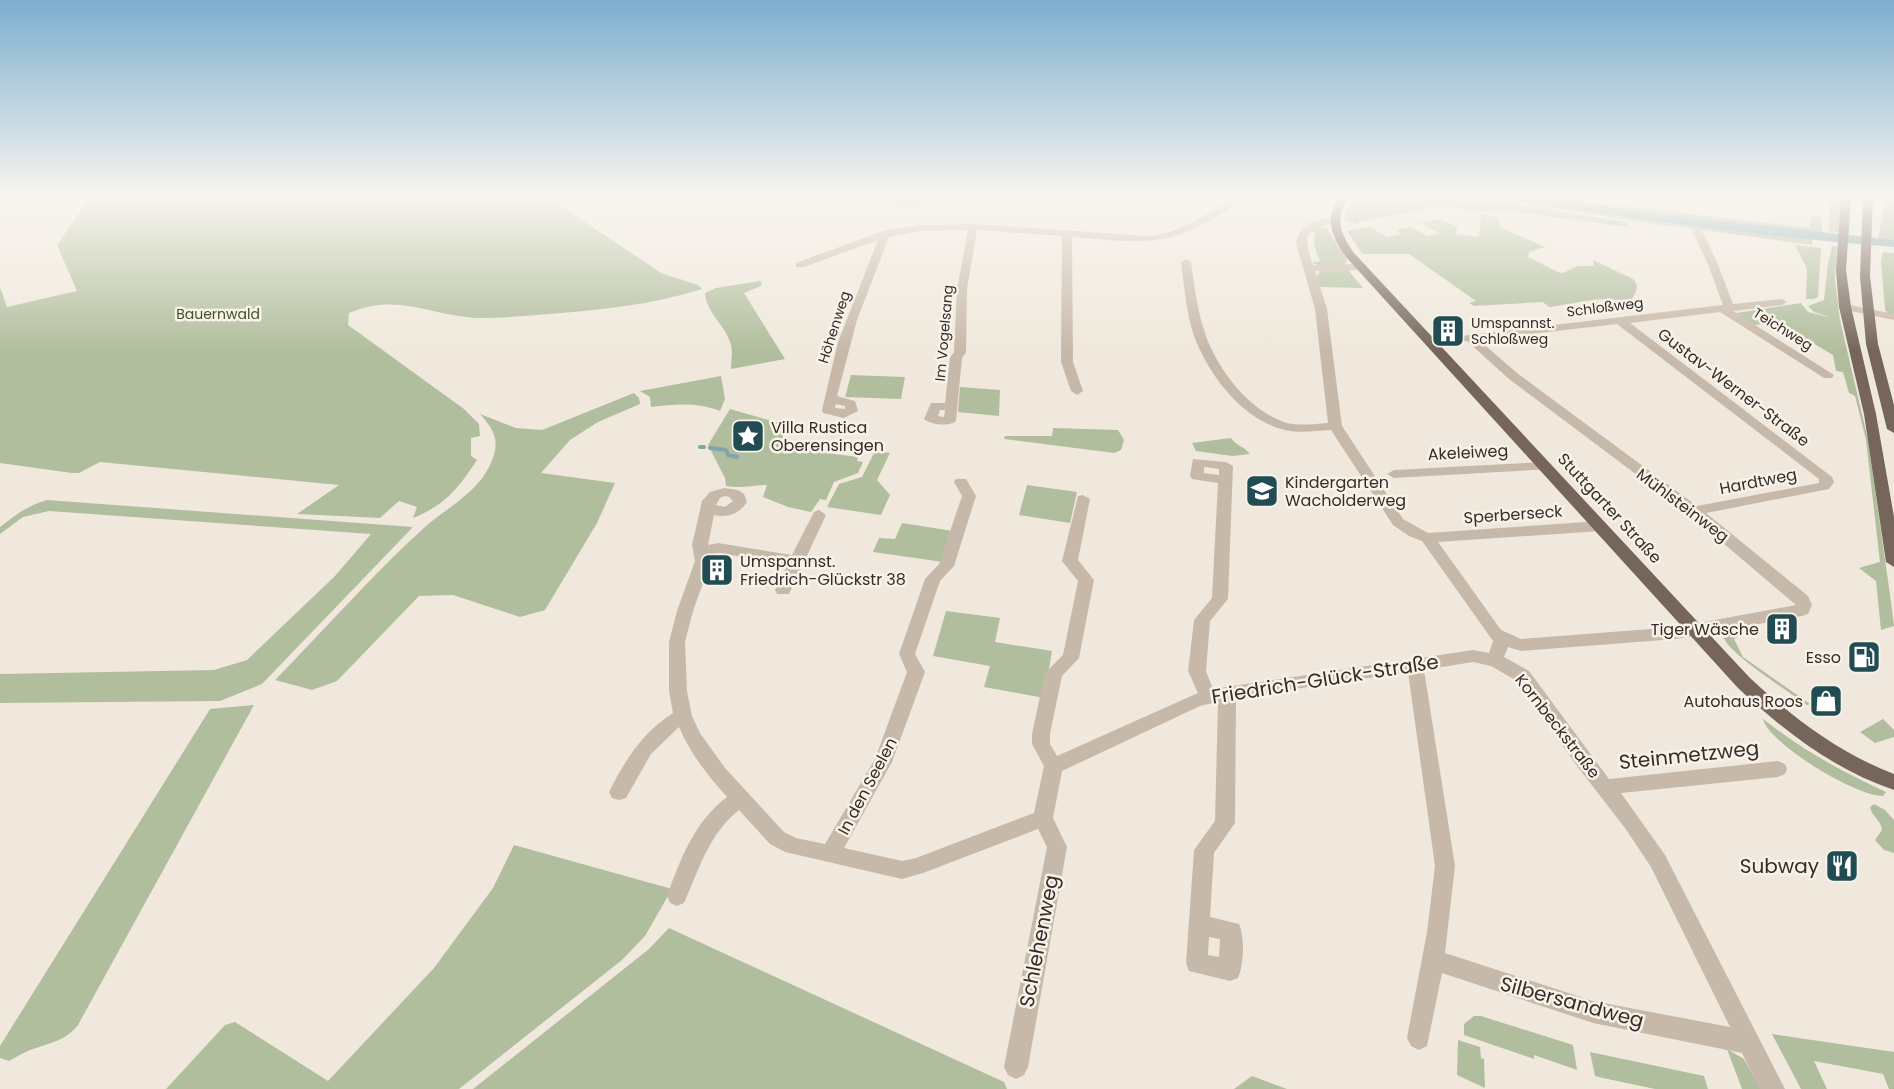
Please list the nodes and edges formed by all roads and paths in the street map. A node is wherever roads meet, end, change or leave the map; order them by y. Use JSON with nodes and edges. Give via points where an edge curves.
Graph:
{"nodes":[{"id":1,"x":837,"y":249,"type":"edge"},
{"id":2,"x":879,"y":249,"type":"edge"},
{"id":3,"x":969,"y":249,"type":"edge"},
{"id":4,"x":1067,"y":249,"type":"edge"},
{"id":5,"x":1303,"y":249,"type":"edge"},
{"id":6,"x":1346,"y":249,"type":"edge"},
{"id":7,"x":1706,"y":249,"type":"edge"},
{"id":8,"x":1842,"y":249,"type":"edge"},
{"id":9,"x":1866,"y":249,"type":"edge"},
{"id":10,"x":1186,"y":262,"type":"dead end"},
{"id":11,"x":800,"y":265,"type":"dead end"},
{"id":12,"x":1360,"y":267,"type":"junction"},
{"id":13,"x":1308,"y":268,"type":"junction"},
{"id":14,"x":1782,"y":302,"type":"dead end"},
{"id":15,"x":1845,"y":307,"type":"junction"},
{"id":16,"x":1725,"y":309,"type":"junction"},
{"id":17,"x":1870,"y":312,"type":"junction"},
{"id":18,"x":1894,"y":318,"type":"edge"},
{"id":19,"x":1619,"y":320,"type":"junction"},
{"id":20,"x":1469,"y":338,"type":"junction"},
{"id":21,"x":1431,"y":342,"type":"junction"},
{"id":22,"x":1828,"y":375,"type":"dead end"},
{"id":23,"x":1077,"y":391,"type":"dead end"},
{"id":24,"x":830,"y":398,"type":"dead end"},
{"id":25,"x":953,"y":407,"type":"dead end"},
{"id":26,"x":1335,"y":426,"type":"junction"},
{"id":27,"x":1894,"y":429,"type":"edge"},
{"id":28,"x":1545,"y":466,"type":"junction"},
{"id":29,"x":1394,"y":474,"type":"dead end"},
{"id":30,"x":1225,"y":480,"type":"dead end"},
{"id":31,"x":961,"y":482,"type":"dead end"},
{"id":32,"x":1827,"y":482,"type":"joint"},
{"id":33,"x":1083,"y":499,"type":"dead end"},
{"id":34,"x":709,"y":507,"type":"dead end"},
{"id":35,"x":1694,"y":512,"type":"junction"},
{"id":36,"x":819,"y":515,"type":"dead end"},
{"id":37,"x":1601,"y":526,"type":"junction"},
{"id":38,"x":1427,"y":538,"type":"junction"},
{"id":39,"x":701,"y":552,"type":"junction"},
{"id":40,"x":798,"y":561,"type":"junction"},
{"id":41,"x":1894,"y":562,"type":"edge"},
{"id":42,"x":783,"y":590,"type":"dead end"},
{"id":43,"x":1695,"y":630,"type":"junction"},
{"id":44,"x":1502,"y":639,"type":"junction"},
{"id":45,"x":1495,"y":660,"type":"junction"},
{"id":46,"x":1415,"y":664,"type":"junction"},
{"id":47,"x":1218,"y":695,"type":"junction"},
{"id":48,"x":683,"y":716,"type":"junction"},
{"id":49,"x":1053,"y":766,"type":"junction"},
{"id":50,"x":1778,"y":769,"type":"dead end"},
{"id":51,"x":1894,"y":782,"type":"edge"},
{"id":52,"x":1605,"y":787,"type":"junction"},
{"id":53,"x":619,"y":792,"type":"dead end"},
{"id":54,"x":739,"y":799,"type":"junction"},
{"id":55,"x":1043,"y":818,"type":"junction"},
{"id":56,"x":829,"y":855,"type":"junction"},
{"id":57,"x":677,"y":896,"type":"dead end"},
{"id":58,"x":1200,"y":925,"type":"dead end"},
{"id":59,"x":1434,"y":960,"type":"junction"},
{"id":60,"x":1419,"y":1038,"type":"dead end"},
{"id":61,"x":1748,"y":1042,"type":"junction"},
{"id":62,"x":1016,"y":1067,"type":"dead end"},
{"id":63,"x":1773,"y":1089,"type":"edge"}],
"edges":[{"from":1,"to":11,"type":"street"},
{"from":2,"to":24,"type":"street","name":"Höhenweg","via":[[837,361]]},
{"from":3,"to":25,"type":"street","name":"Im Vogelsang","via":[[962,289]]},
{"from":4,"to":23,"type":"street","via":[[1067,362]]},
{"from":5,"to":13,"type":"street"},
{"from":6,"to":12,"type":"main road","name":"Stuttgarter Straße"},
{"from":7,"to":16,"type":"street","name":"Teichweg"},
{"from":8,"to":15,"type":"main road"},
{"from":9,"to":17,"type":"main road"},
{"from":10,"to":26,"type":"street","via":[[1198,330],[1211,358],[1234,391],[1261,414],[1285,426]]},
{"from":12,"to":13,"type":"street"},
{"from":12,"to":21,"type":"main road","name":"Stuttgarter Straße"},
{"from":13,"to":26,"type":"street","via":[[1321,309]]},
{"from":14,"to":16,"type":"street","name":"Schloßweg"},
{"from":15,"to":17,"type":"street"},
{"from":15,"to":41,"type":"main road","via":[[1870,414]]},
{"from":16,"to":19,"type":"street","name":"Schloßweg"},
{"from":16,"to":22,"type":"street","name":"Teichweg"},
{"from":17,"to":18,"type":"street"},
{"from":17,"to":27,"type":"main road","via":[[1872,344]]},
{"from":19,"to":20,"type":"street","name":"Schloßweg"},
{"from":19,"to":32,"type":"street","name":"Gustav-Werner-Straße"},
{"from":20,"to":21,"type":"street","name":"Schloßweg"},
{"from":20,"to":35,"type":"street","name":"Mühlsteinweg","via":[[1513,376]]},
{"from":21,"to":28,"type":"main road","name":"Stuttgarter Straße"},
{"from":26,"to":38,"type":"street","via":[[1398,522]]},
{"from":28,"to":29,"type":"street","name":"Akeleiweg"},
{"from":28,"to":37,"type":"main road","name":"Stuttgarter Straße"},
{"from":30,"to":47,"type":"street","via":[[1220,599],[1202,620],[1197,671],[1202,684]]},
{"from":31,"to":56,"type":"street","name":"In den Seelen","via":[[969,496],[946,566],[933,579],[908,654],[916,672],[894,735],[883,762]]},
{"from":32,"to":35,"type":"street","name":"Hardtweg","via":[[1824,486]]},
{"from":33,"to":49,"type":"street","via":[[1070,561],[1086,580],[1071,658],[1054,672],[1041,734],[1041,744]]},
{"from":34,"to":39,"type":"street","via":[[699,545]]},
{"from":35,"to":43,"type":"street","name":"Mühlsteinweg","via":[[1804,605],[1802,610]]},
{"from":36,"to":40,"type":"street"},
{"from":37,"to":38,"type":"street","name":"Sperberseck"},
{"from":37,"to":43,"type":"main road","name":"Stuttgarter Straße"},
{"from":38,"to":44,"type":"street"},
{"from":39,"to":40,"type":"street","via":[[718,548]]},
{"from":39,"to":48,"type":"street","via":[[703,561],[677,642],[678,692]]},
{"from":40,"to":42,"type":"street"},
{"from":43,"to":44,"type":"street","via":[[1521,645]]},
{"from":43,"to":51,"type":"main road","name":"Stuttgarter Straße","via":[[1777,715],[1833,755]]},
{"from":44,"to":45,"type":"street"},
{"from":45,"to":46,"type":"street","name":"Friedrich-Glück-Straße","via":[[1473,656]]},
{"from":45,"to":52,"type":"street","name":"Kornbeckstraße","via":[[1522,675]]},
{"from":46,"to":47,"type":"street","name":"Friedrich-Glück-Straße"},
{"from":46,"to":59,"type":"street","via":[[1445,866]]},
{"from":47,"to":49,"type":"street","name":"Friedrich-Glück-Straße","via":[[1196,700]]},
{"from":47,"to":58,"type":"street","via":[[1225,823],[1204,850]]},
{"from":48,"to":53,"type":"street","via":[[657,732]]},
{"from":48,"to":54,"type":"street","via":[[692,736]]},
{"from":49,"to":55,"type":"street"},
{"from":50,"to":52,"type":"street","name":"Steinmetzweg"},
{"from":52,"to":61,"type":"street","name":"Kornbeckstraße","via":[[1658,861]]},
{"from":54,"to":56,"type":"street","via":[[777,837],[792,846]]},
{"from":54,"to":57,"type":"street","via":[[718,813],[701,837]]},
{"from":55,"to":56,"type":"street","via":[[902,870]]},
{"from":55,"to":62,"type":"street","name":"Schlehenweg","via":[[1057,847]]},
{"from":59,"to":60,"type":"street"},
{"from":59,"to":61,"type":"street","name":"Silbersandweg","via":[[1593,1012]]},
{"from":61,"to":63,"type":"street","name":"Kornbeckstraße"}]}
